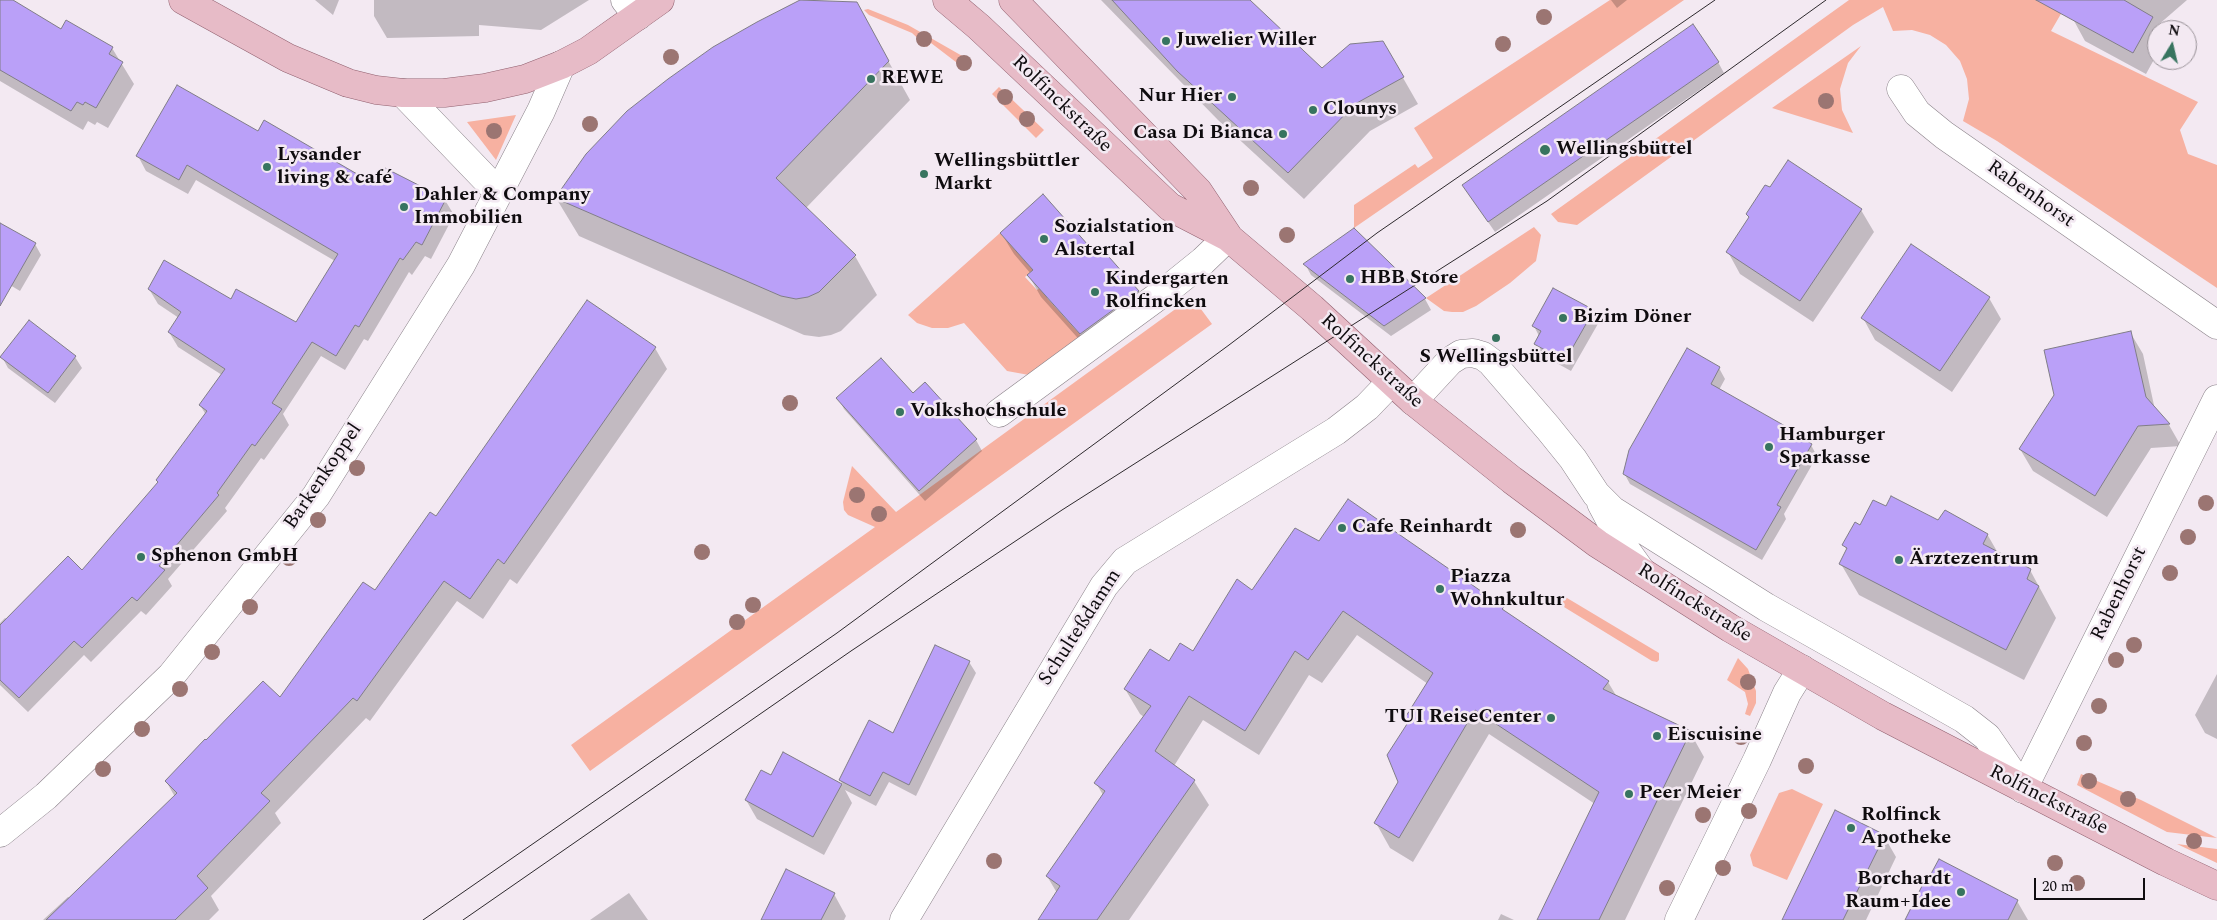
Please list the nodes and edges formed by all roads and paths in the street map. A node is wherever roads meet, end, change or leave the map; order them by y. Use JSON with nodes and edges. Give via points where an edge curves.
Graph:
{"nodes":[{"id":1,"x":184,"y":0,"type":"edge"},
{"id":2,"x":660,"y":0,"type":"edge"},
{"id":3,"x":947,"y":0,"type":"edge"},
{"id":4,"x":1012,"y":0,"type":"edge"},
{"id":5,"x":631,"y":8,"type":"edge"},
{"id":6,"x":561,"y":66,"type":"junction"},
{"id":7,"x":1901,"y":89,"type":"dead end"},
{"id":8,"x":404,"y":93,"type":"junction"},
{"id":9,"x":499,"y":193,"type":"junction"},
{"id":10,"x":1228,"y":237,"type":"junction"},
{"id":11,"x":2217,"y":325,"type":"edge"},
{"id":12,"x":1391,"y":382,"type":"junction"},
{"id":13,"x":2217,"y":399,"type":"edge"},
{"id":14,"x":1412,"y":401,"type":"junction"},
{"id":15,"x":1000,"y":413,"type":"dead end"},
{"id":16,"x":1596,"y":494,"type":"junction"},
{"id":17,"x":1641,"y":571,"type":"junction"},
{"id":18,"x":1802,"y":669,"type":"junction"},
{"id":19,"x":2023,"y":789,"type":"junction"},
{"id":20,"x":0,"y":833,"type":"edge"},
{"id":21,"x":2217,"y":886,"type":"edge"},
{"id":22,"x":904,"y":920,"type":"edge"},
{"id":23,"x":1679,"y":920,"type":"edge"}],
"edges":[{"from":1,"to":8,"type":"main road","via":[[322,74],[348,84]]},
{"from":2,"to":5,"type":"main road"},
{"from":3,"to":10,"type":"main road","name":"Rolfinckstraße","via":[[1170,207]]},
{"from":4,"to":10,"type":"main road","name":"Rolfinckstraße","via":[[1198,191]]},
{"from":5,"to":6,"type":"main road","via":[[588,51]]},
{"from":6,"to":8,"type":"main road","via":[[486,88]]},
{"from":6,"to":9,"type":"street","name":"Barkenkoppel"},
{"from":7,"to":11,"type":"street","name":"Rabenhorst","via":[[1917,113],[1944,134]]},
{"from":8,"to":9,"type":"street"},
{"from":9,"to":20,"type":"street","name":"Barkenkoppel","via":[[461,264],[316,496],[171,676],[46,796]]},
{"from":10,"to":12,"type":"main road","name":"Rolfinckstraße","via":[[1312,308]]},
{"from":10,"to":15,"type":"street","via":[[1172,286]]},
{"from":12,"to":14,"type":"main road","name":"Rolfinckstraße"},
{"from":12,"to":22,"type":"street","name":"Schulteßdamm","via":[[1348,423],[1125,561],[1104,586]]},
{"from":13,"to":19,"type":"street","name":"Rabenhorst"},
{"from":14,"to":16,"type":"street","via":[[1450,361],[1461,354],[1483,356],[1573,459]]},
{"from":14,"to":17,"type":"main road","name":"Rolfinckstraße","via":[[1598,544]]},
{"from":16,"to":17,"type":"street"},
{"from":16,"to":19,"type":"street","via":[[1612,510],[1766,607],[1964,719],[1986,737]]},
{"from":17,"to":18,"type":"main road","name":"Rolfinckstraße"},
{"from":18,"to":19,"type":"main road","name":"Rolfinckstraße"},
{"from":18,"to":23,"type":"street","via":[[1787,693],[1758,760]]},
{"from":19,"to":21,"type":"main road","name":"Rolfinckstraße"}]}
